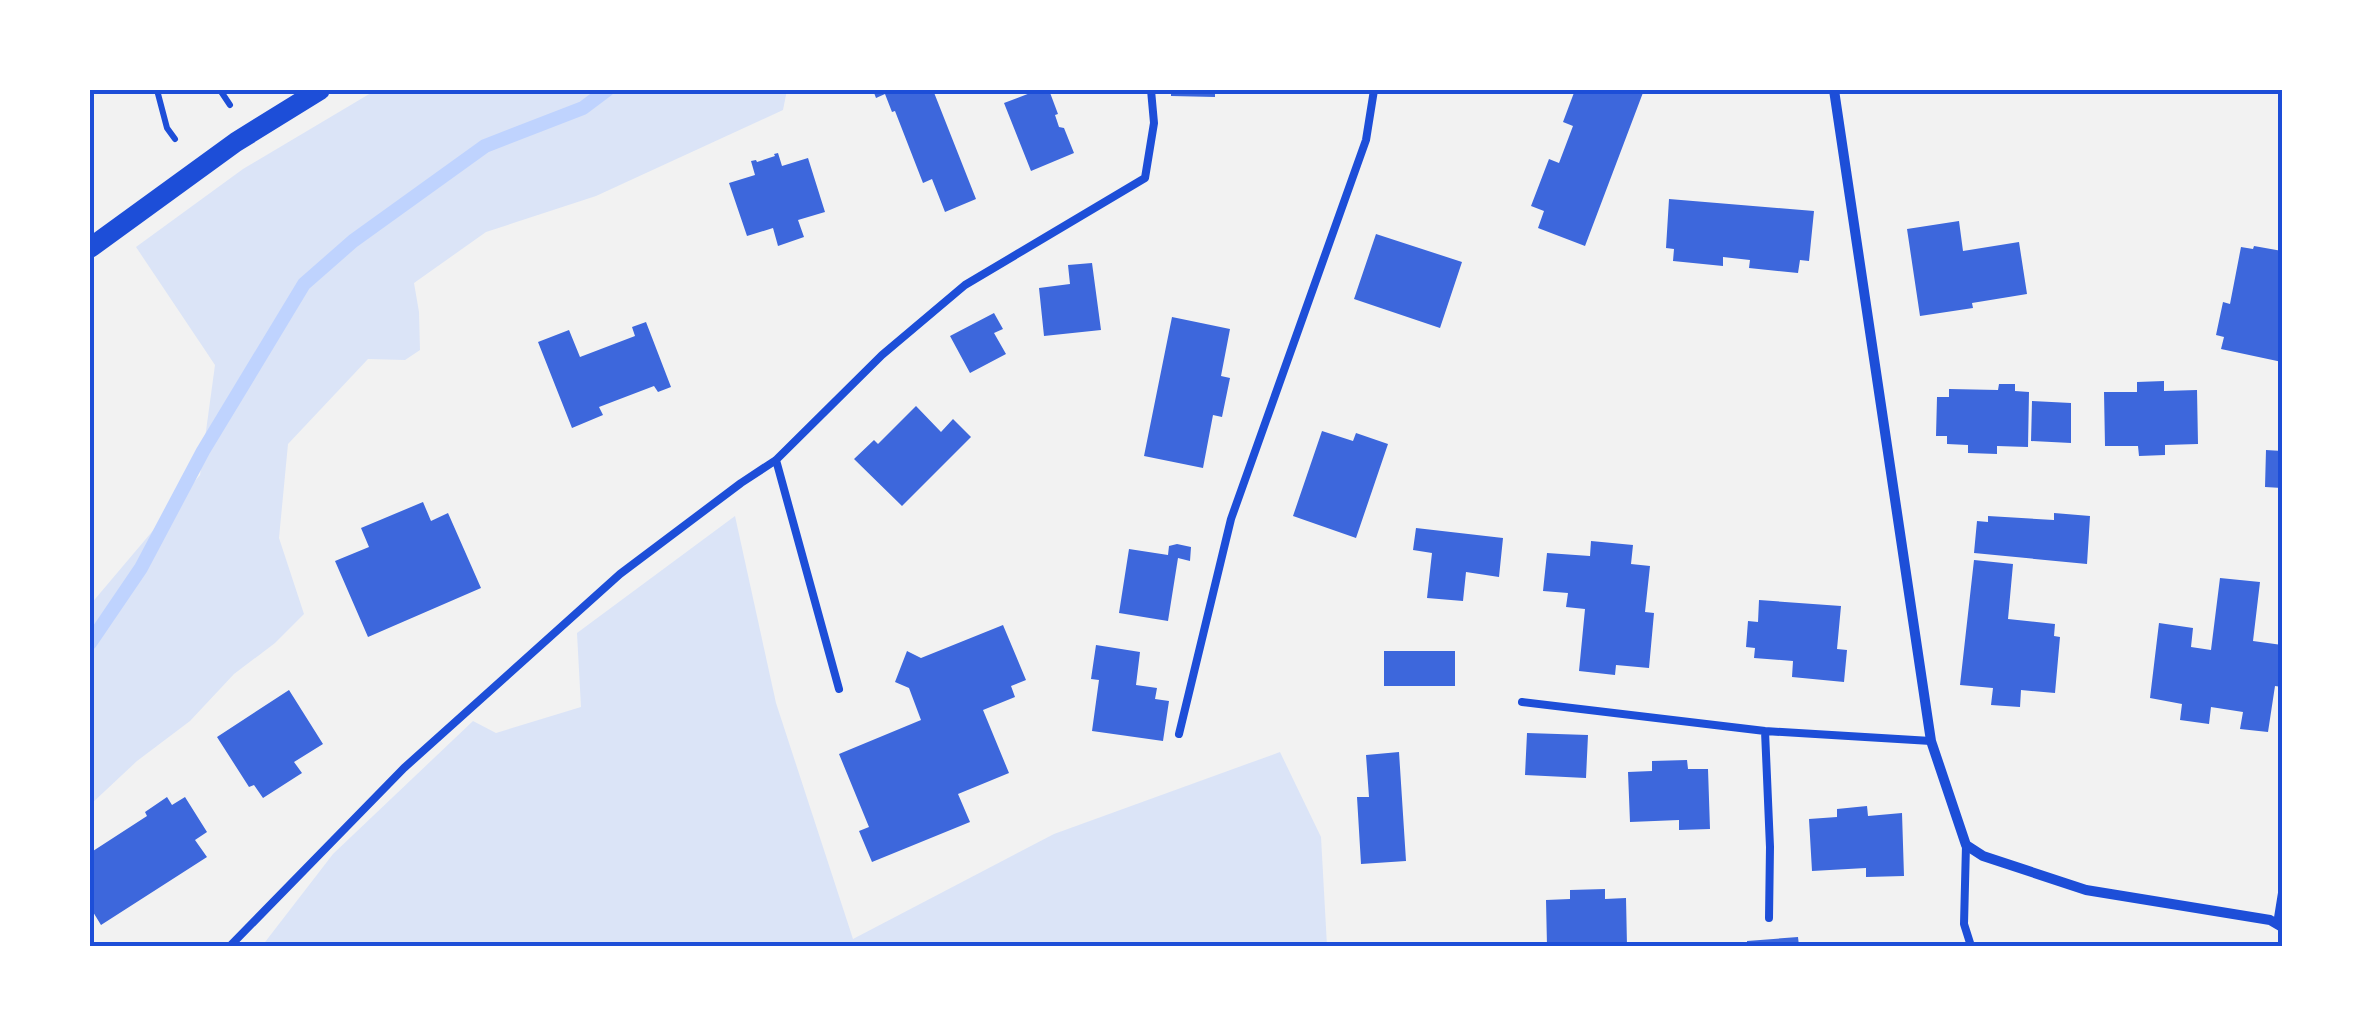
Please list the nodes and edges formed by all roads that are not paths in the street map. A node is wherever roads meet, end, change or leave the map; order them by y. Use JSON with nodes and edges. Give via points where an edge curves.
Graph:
{"nodes":[{"id":1,"x":320,"y":90,"type":"edge"},
{"id":2,"x":1151,"y":90,"type":"edge"},
{"id":3,"x":1374,"y":90,"type":"edge"},
{"id":4,"x":1834,"y":90,"type":"edge"},
{"id":5,"x":90,"y":248,"type":"edge"},
{"id":6,"x":776,"y":460,"type":"junction"},
{"id":7,"x":839,"y":689,"type":"dead end"},
{"id":8,"x":1522,"y":702,"type":"dead end"},
{"id":9,"x":1766,"y":731,"type":"junction"},
{"id":10,"x":1179,"y":734,"type":"dead end"},
{"id":11,"x":1931,"y":742,"type":"junction"},
{"id":12,"x":1966,"y":845,"type":"junction"},
{"id":13,"x":2282,"y":893,"type":"edge"},
{"id":14,"x":1769,"y":918,"type":"dead end"},
{"id":15,"x":2280,"y":926,"type":"edge"},
{"id":16,"x":230,"y":946,"type":"edge"},
{"id":17,"x":1971,"y":946,"type":"edge"}],
"edges":[{"from":1,"to":5,"type":"main road"},
{"from":2,"to":6,"type":"lane","via":[[1154,123],[1145,178],[965,286],[882,355]]},
{"from":3,"to":10,"type":"lane","via":[[1366,140],[1231,519]]},
{"from":4,"to":11,"type":"street"},
{"from":6,"to":7,"type":"lane"},
{"from":6,"to":16,"type":"lane","via":[[605,587],[404,768]]},
{"from":8,"to":9,"type":"lane"},
{"from":9,"to":11,"type":"lane"},
{"from":9,"to":14,"type":"lane"},
{"from":11,"to":12,"type":"street"},
{"from":12,"to":15,"type":"street","via":[[2086,890]]},
{"from":12,"to":17,"type":"lane","via":[[1964,924]]},
{"from":13,"to":15,"type":"lane"}]}
